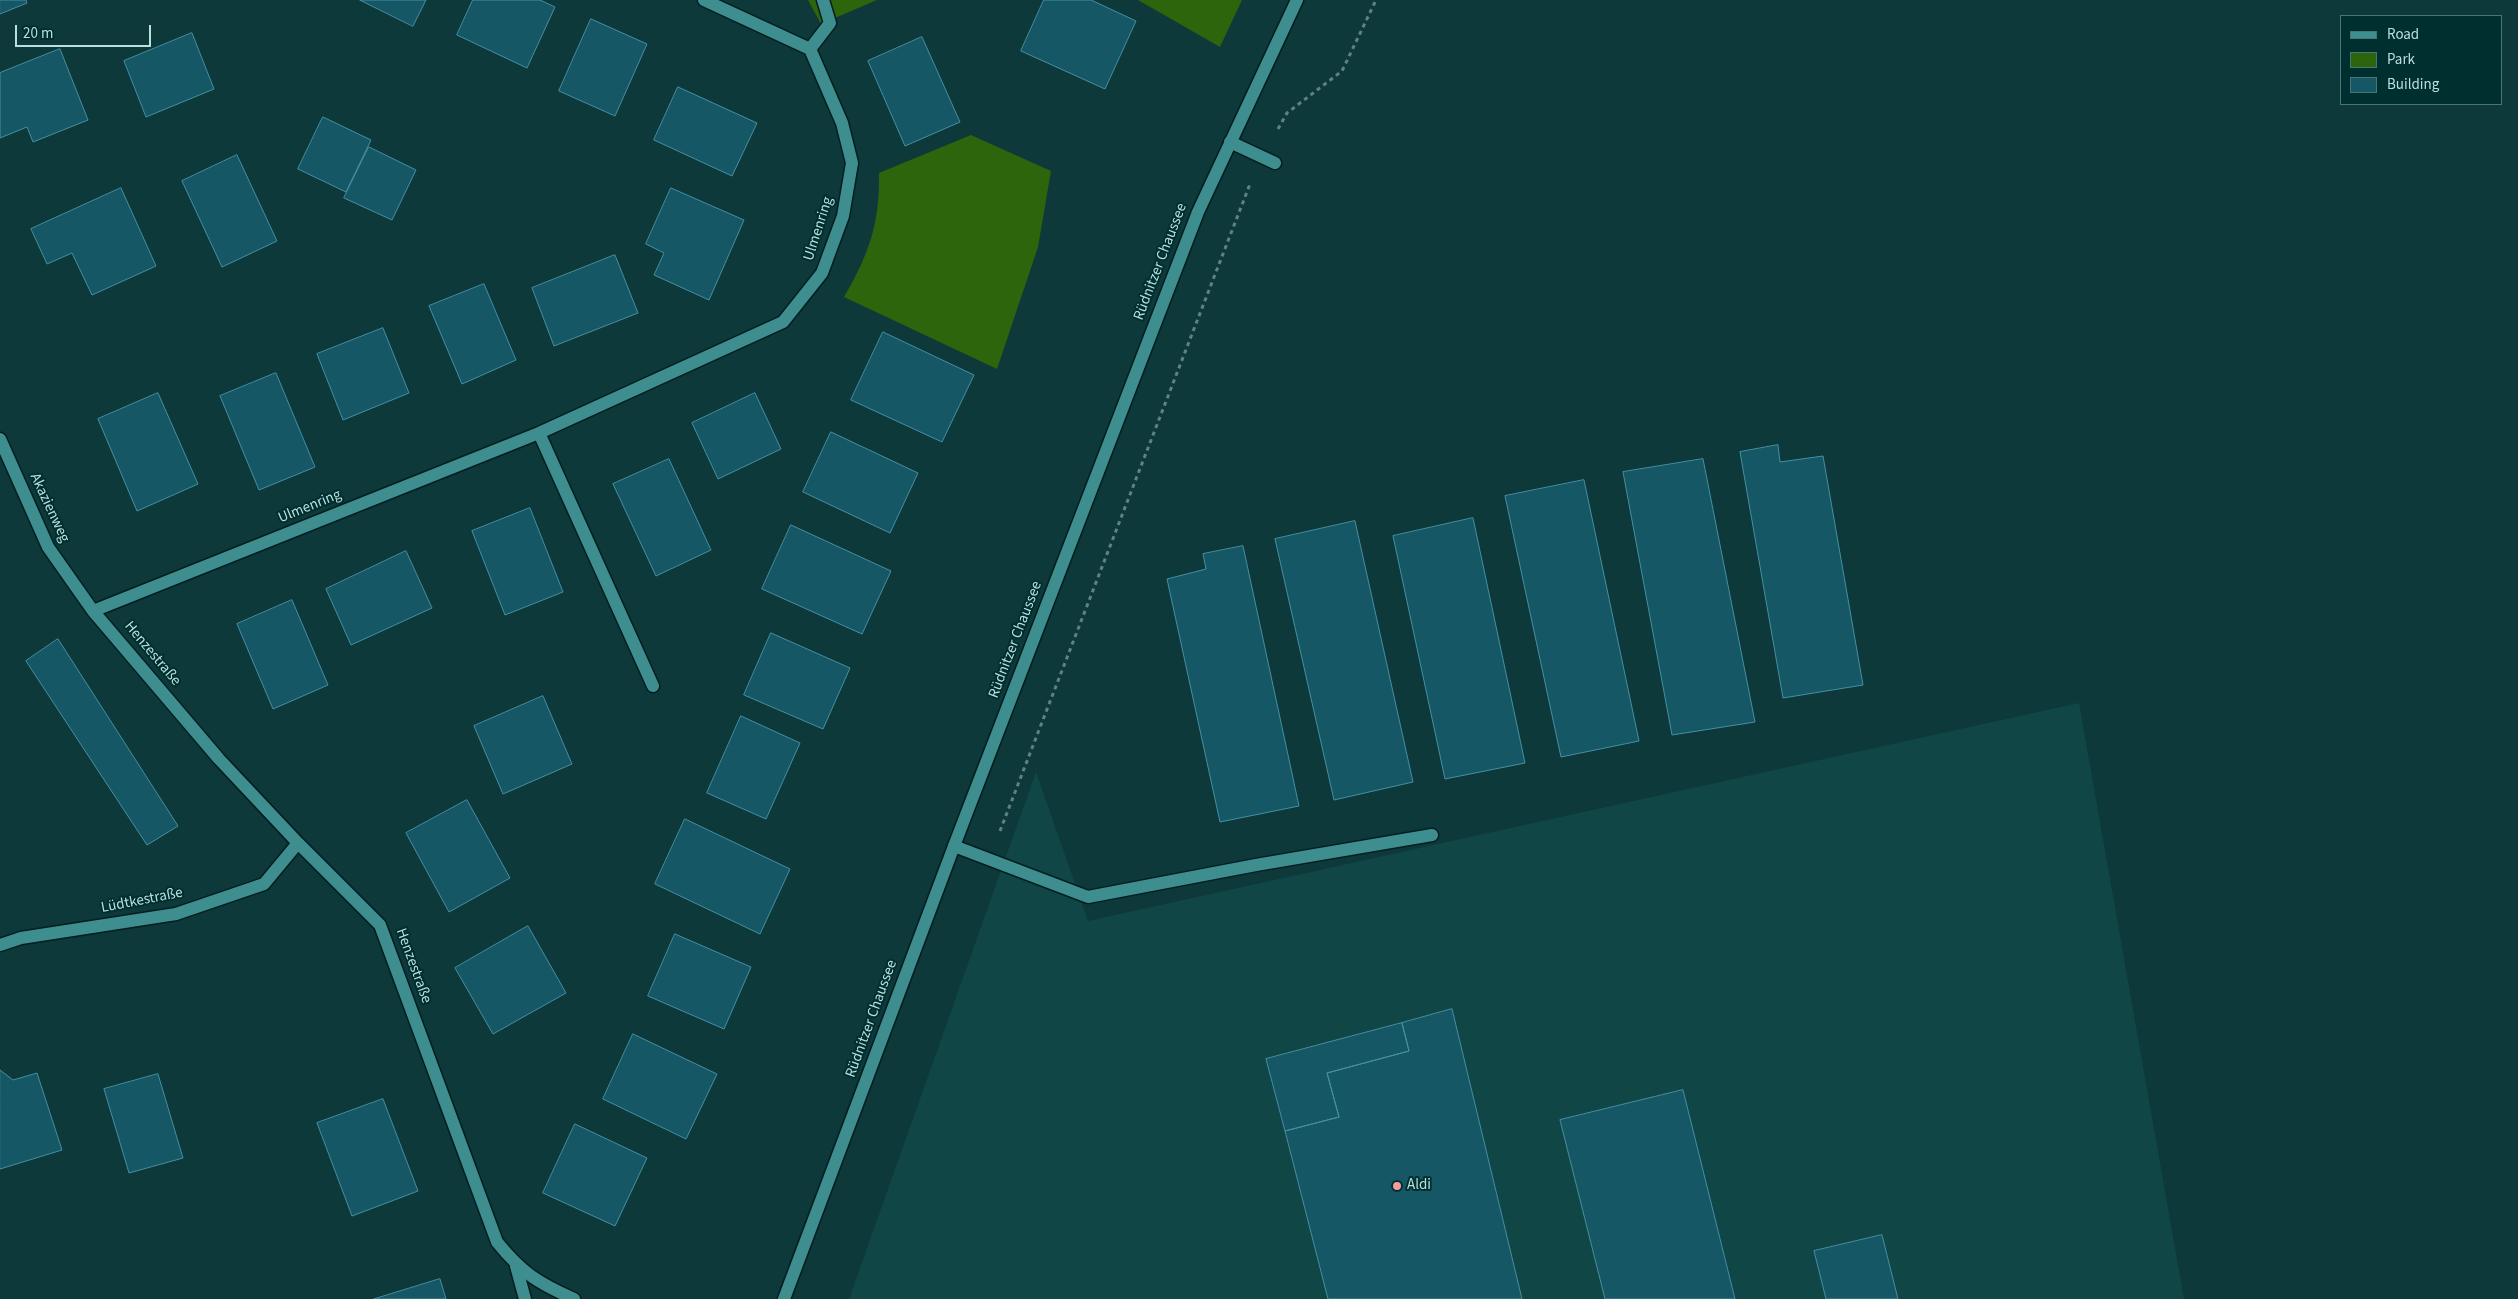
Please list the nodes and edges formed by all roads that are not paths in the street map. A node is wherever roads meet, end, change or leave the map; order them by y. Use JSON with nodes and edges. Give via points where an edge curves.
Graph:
{"nodes":[{"id":1,"x":704,"y":0,"type":"edge"},
{"id":2,"x":823,"y":0,"type":"edge"},
{"id":3,"x":1297,"y":0,"type":"edge"},
{"id":4,"x":810,"y":48,"type":"junction"},
{"id":5,"x":1230,"y":142,"type":"junction"},
{"id":6,"x":1275,"y":163,"type":"dead end"},
{"id":7,"x":539,"y":433,"type":"junction"},
{"id":8,"x":0,"y":439,"type":"edge"},
{"id":9,"x":94,"y":611,"type":"junction"},
{"id":10,"x":653,"y":686,"type":"dead end"},
{"id":11,"x":1432,"y":835,"type":"dead end"},
{"id":12,"x":298,"y":843,"type":"junction"},
{"id":13,"x":954,"y":846,"type":"junction"},
{"id":14,"x":0,"y":945,"type":"edge"},
{"id":15,"x":516,"y":1266,"type":"junction"},
{"id":16,"x":525,"y":1299,"type":"edge"},
{"id":17,"x":574,"y":1299,"type":"edge"},
{"id":18,"x":784,"y":1299,"type":"edge"}],
"edges":[{"from":1,"to":4,"type":"street"},
{"from":2,"to":4,"type":"street","via":[[830,23]]},
{"from":3,"to":5,"type":"street","name":"Rüdnitzer Chaussee"},
{"from":4,"to":7,"type":"street","name":"Ulmenring","via":[[842,123],[852,163],[843,216],[822,273],[783,322]]},
{"from":5,"to":6,"type":"street"},
{"from":5,"to":13,"type":"street","name":"Rüdnitzer Chaussee","via":[[1194,221]]},
{"from":7,"to":9,"type":"street","name":"Ulmenring"},
{"from":7,"to":10,"type":"street"},
{"from":8,"to":9,"type":"street","name":"Akazienweg","via":[[48,547]]},
{"from":9,"to":12,"type":"street","name":"Henzestraße","via":[[218,759]]},
{"from":11,"to":13,"type":"street","via":[[1088,897]]},
{"from":12,"to":14,"type":"street","name":"Lüdtkestraße","via":[[264,884],[176,914],[21,938]]},
{"from":12,"to":15,"type":"street","name":"Henzestraße","via":[[380,924],[497,1242]]},
{"from":13,"to":18,"type":"street","name":"Rüdnitzer Chaussee"},
{"from":15,"to":16,"type":"street"},
{"from":15,"to":17,"type":"street","name":"Henzestraße","via":[[543,1285]]}]}
